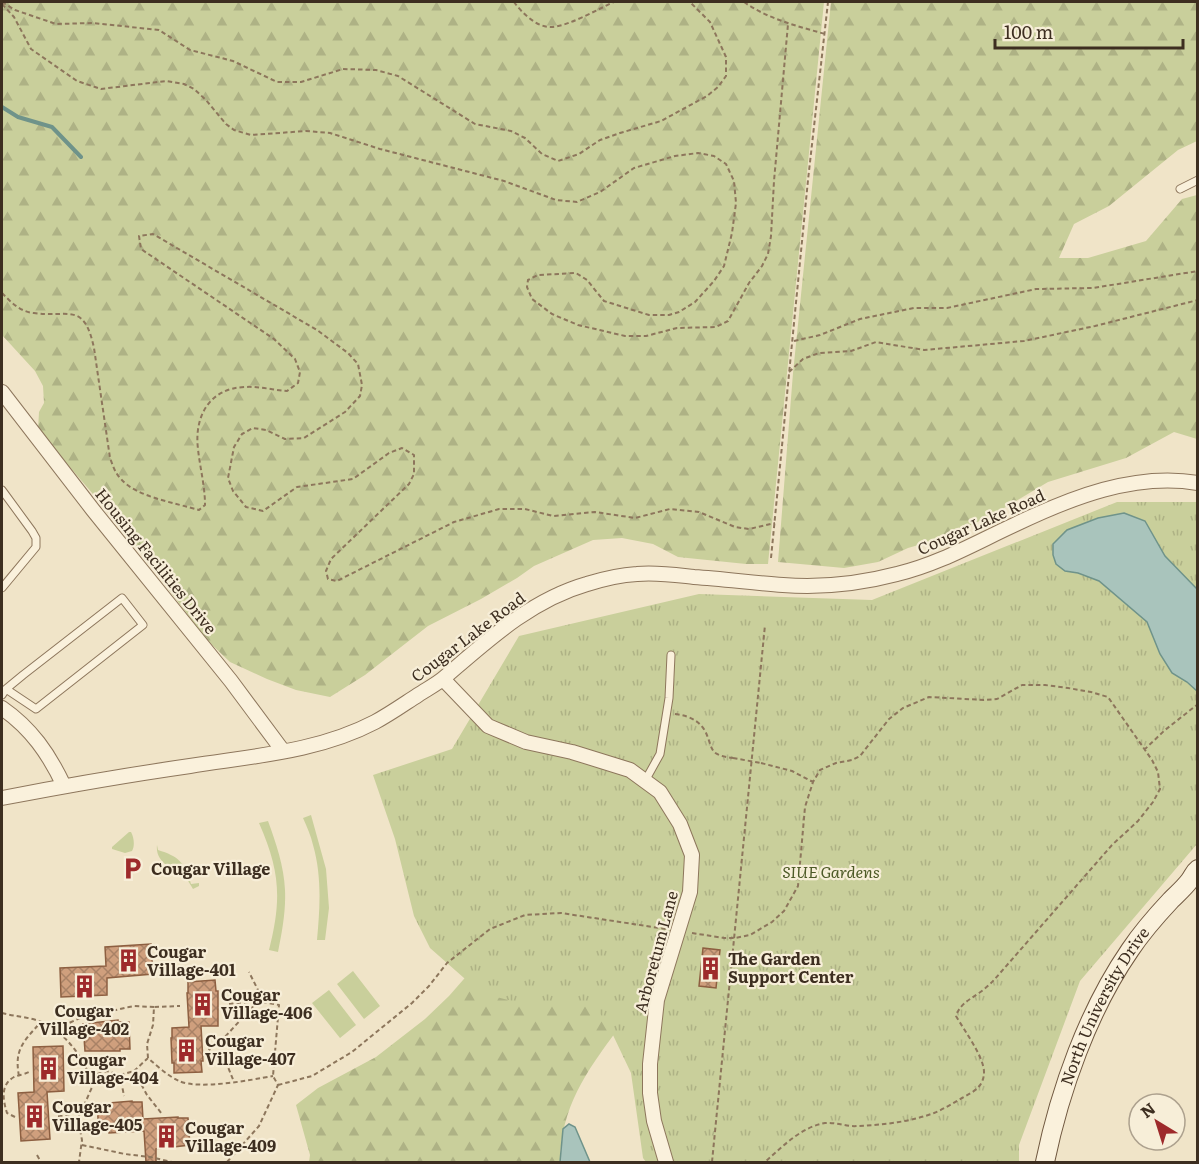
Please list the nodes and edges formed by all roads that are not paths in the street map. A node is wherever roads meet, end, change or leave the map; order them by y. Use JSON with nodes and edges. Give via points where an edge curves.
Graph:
{"nodes":[{"id":1,"x":1197,"y":180,"type":"edge"},
{"id":2,"x":1180,"y":189,"type":"dead end"},
{"id":3,"x":3,"y":397,"type":"edge"},
{"id":4,"x":1197,"y":483,"type":"edge"},
{"id":5,"x":2,"y":490,"type":"edge"},
{"id":6,"x":2,"y":588,"type":"edge"},
{"id":7,"x":671,"y":655,"type":"dead end"},
{"id":8,"x":443,"y":679,"type":"junction"},
{"id":9,"x":4,"y":692,"type":"edge"},
{"id":10,"x":2,"y":708,"type":"edge"},
{"id":11,"x":283,"y":751,"type":"junction"},
{"id":12,"x":645,"y":781,"type":"junction"},
{"id":13,"x":64,"y":786,"type":"junction"},
{"id":14,"x":2,"y":798,"type":"edge"},
{"id":15,"x":1196,"y":870,"type":"edge"},
{"id":16,"x":666,"y":1162,"type":"edge"},
{"id":17,"x":1045,"y":1162,"type":"edge"}],
"edges":[{"from":1,"to":2,"type":"lane"},
{"from":3,"to":11,"type":"street","name":"Housing Facilities Drive"},
{"from":4,"to":8,"type":"street","name":"Cougar Lake Road","via":[[1142,482],[1088,495],[931,564],[867,581],[833,586],[785,585],[638,574],[593,582],[555,596],[516,619]]},
{"from":5,"to":6,"type":"lane","via":[[36,538],[36,547]]},
{"from":7,"to":12,"type":"lane","via":[[660,754]]},
{"from":8,"to":11,"type":"street","name":"Cougar Lake Road","via":[[375,722],[348,734]]},
{"from":8,"to":12,"type":"street","name":"Arboretum Lane","via":[[488,726],[526,742],[630,770]]},
{"from":9,"to":9,"type":"lane","via":[[122,598],[143,625],[36,710]]},
{"from":10,"to":13,"type":"street","via":[[43,747]]},
{"from":11,"to":13,"type":"street","name":"Cougar Lake Road"},
{"from":12,"to":16,"type":"street","name":"Arboretum Lane","via":[[660,792],[680,824],[692,855],[690,892],[657,1000],[650,1064],[654,1121]]},
{"from":13,"to":14,"type":"street","name":"Cougar Lake Road"},
{"from":15,"to":17,"type":"main road","name":"North University Drive","via":[[1153,920],[1110,981],[1072,1068]]}]}
